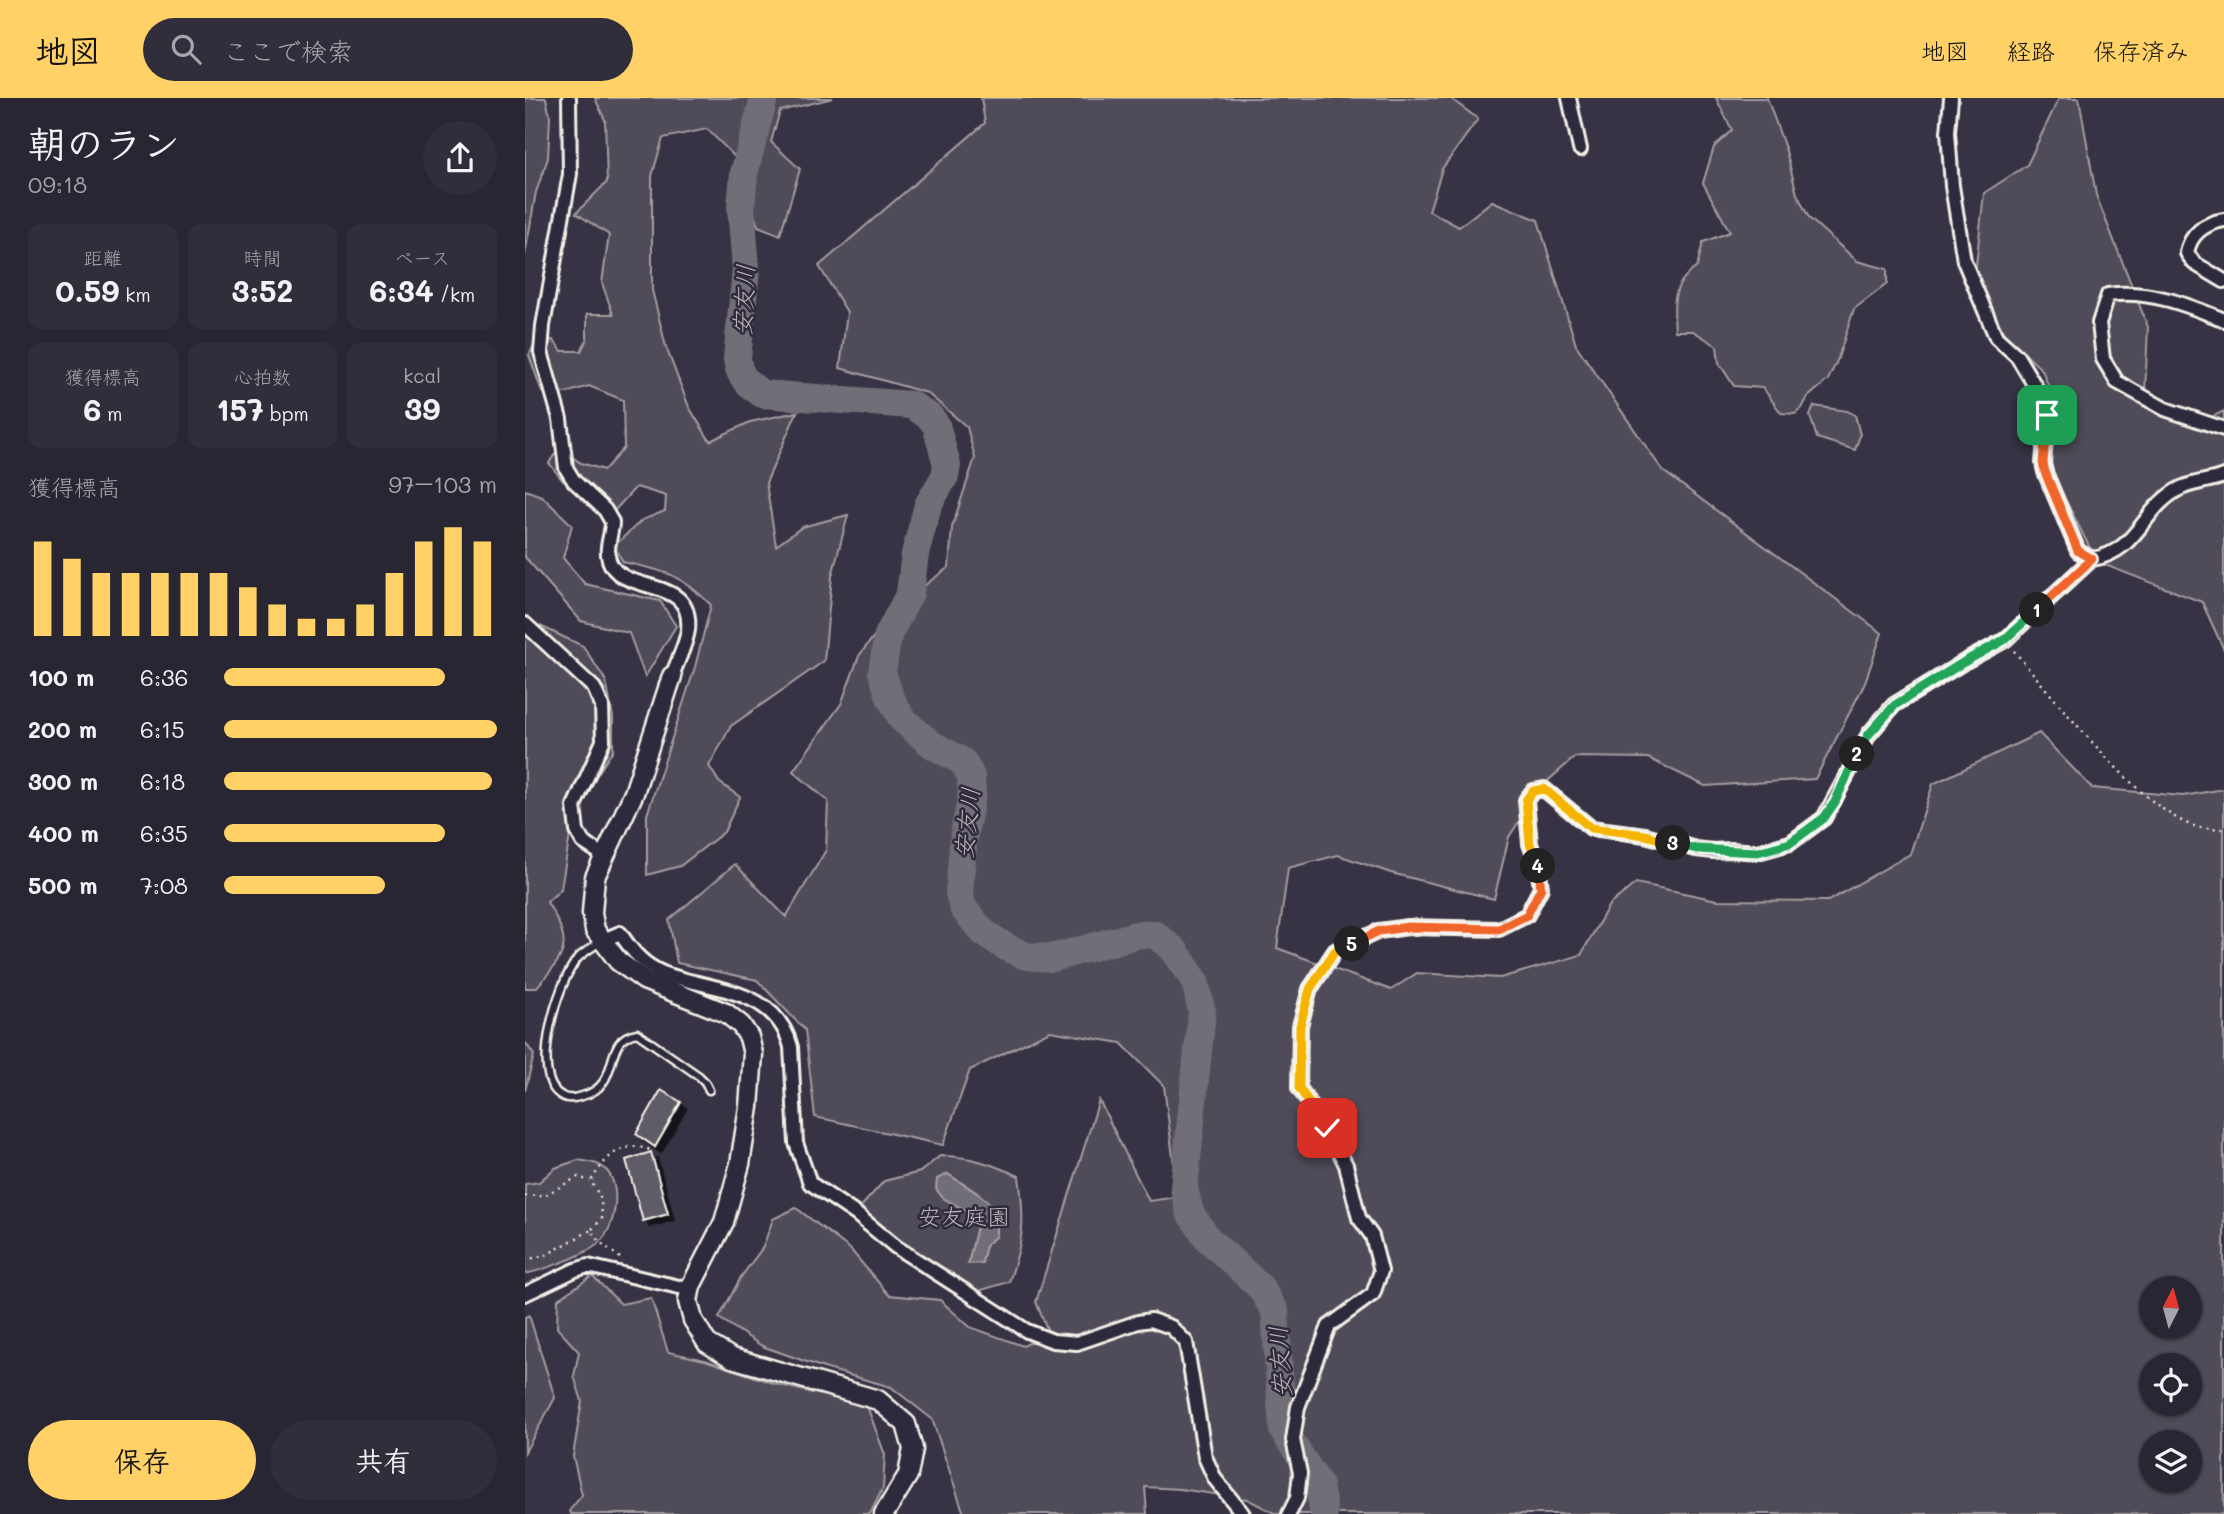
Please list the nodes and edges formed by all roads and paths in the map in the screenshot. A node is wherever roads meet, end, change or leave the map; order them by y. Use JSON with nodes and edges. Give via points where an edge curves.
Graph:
{"nodes":[{"id":1,"x":569,"y":98,"type":"edge"},
{"id":2,"x":1569,"y":98,"type":"edge"},
{"id":3,"x":1951,"y":98,"type":"edge"},
{"id":4,"x":1580,"y":149,"type":"dead end"},
{"id":5,"x":2224,"y":220,"type":"edge"},
{"id":6,"x":2224,"y":281,"type":"edge"},
{"id":7,"x":2224,"y":320,"type":"edge"},
{"id":8,"x":2224,"y":429,"type":"edge"},
{"id":9,"x":2224,"y":476,"type":"edge"},
{"id":10,"x":2092,"y":559,"type":"junction"},
{"id":11,"x":525,"y":625,"type":"edge"},
{"id":12,"x":2004,"y":640,"type":"junction"},
{"id":13,"x":672,"y":677,"type":"joint"},
{"id":14,"x":2224,"y":827,"type":"edge"},
{"id":15,"x":603,"y":855,"type":"junction"},
{"id":16,"x":601,"y":941,"type":"junction"},
{"id":17,"x":709,"y":1090,"type":"dead end"},
{"id":18,"x":650,"y":1150,"type":"dead end"},
{"id":19,"x":591,"y":1181,"type":"junction"},
{"id":20,"x":525,"y":1196,"type":"edge"},
{"id":21,"x":591,"y":1230,"type":"junction"},
{"id":22,"x":600,"y":1242,"type":"dead end"},
{"id":23,"x":525,"y":1260,"type":"edge"},
{"id":24,"x":691,"y":1286,"type":"junction"},
{"id":25,"x":525,"y":1294,"type":"edge"},
{"id":26,"x":884,"y":1514,"type":"edge"},
{"id":27,"x":1243,"y":1514,"type":"edge"},
{"id":28,"x":1289,"y":1514,"type":"edge"}],
"edges":[{"from":1,"to":13,"type":"street","via":[[570,174],[541,352],[560,419],[566,468],[612,522],[607,552],[610,564],[618,574],[660,588],[683,604],[688,630]]},
{"from":2,"to":4,"type":"street"},
{"from":3,"to":10,"type":"street","via":[[1952,186],[1964,261],[1996,337],[2017,356],[2044,401],[2045,472],[2078,551]]},
{"from":5,"to":6,"type":"street","via":[[2200,229],[2187,253],[2194,263]]},
{"from":7,"to":8,"type":"street","via":[[2163,298],[2122,293],[2108,295],[2099,323],[2103,359],[2117,382],[2165,409]]},
{"from":9,"to":10,"type":"street","via":[[2181,488],[2118,551]]},
{"from":10,"to":12,"type":"street"},
{"from":11,"to":15,"type":"street","via":[[594,688],[602,706],[603,741],[574,806],[583,842]]},
{"from":12,"to":14,"type":"path","via":[[2129,780],[2165,810],[2195,827]]},
{"from":12,"to":28,"type":"street","via":[[1895,705],[1869,734],[1824,818],[1790,843],[1758,852],[1696,849],[1645,835],[1591,828],[1544,789],[1533,791],[1526,800],[1541,888],[1527,915],[1499,929],[1408,927],[1379,931],[1335,951],[1310,989],[1300,1026],[1299,1088],[1346,1165],[1359,1218],[1372,1236],[1381,1271],[1373,1294],[1329,1326],[1298,1407],[1293,1440],[1300,1473],[1297,1498]]},
{"from":13,"to":15,"type":"street","via":[[634,793]]},
{"from":15,"to":16,"type":"street","via":[[592,903]]},
{"from":16,"to":17,"type":"lane","via":[[578,958],[557,1002],[546,1055],[550,1086],[572,1099],[601,1088],[619,1042],[626,1034],[637,1033],[699,1076]]},
{"from":16,"to":24,"type":"street","via":[[630,972],[726,1013],[749,1037],[753,1054],[744,1140],[729,1209]]},
{"from":16,"to":27,"type":"street","via":[[620,933],[633,953],[662,972],[743,995],[779,1021],[791,1047],[796,1143],[810,1183],[896,1247],[1003,1317],[1053,1341],[1077,1343],[1138,1322],[1171,1327],[1186,1342],[1205,1457],[1215,1479]]},
{"from":18,"to":19,"type":"path","via":[[618,1149]]},
{"from":19,"to":20,"type":"path","via":[[578,1177],[545,1195]]},
{"from":19,"to":21,"type":"path","via":[[601,1199],[602,1219]]},
{"from":21,"to":22,"type":"path"},
{"from":21,"to":23,"type":"path","via":[[546,1255]]},
{"from":24,"to":25,"type":"street","via":[[588,1266]]},
{"from":24,"to":26,"type":"street","via":[[688,1301],[693,1320],[707,1343],[743,1362],[878,1400],[906,1424],[913,1449],[908,1475]]}]}
